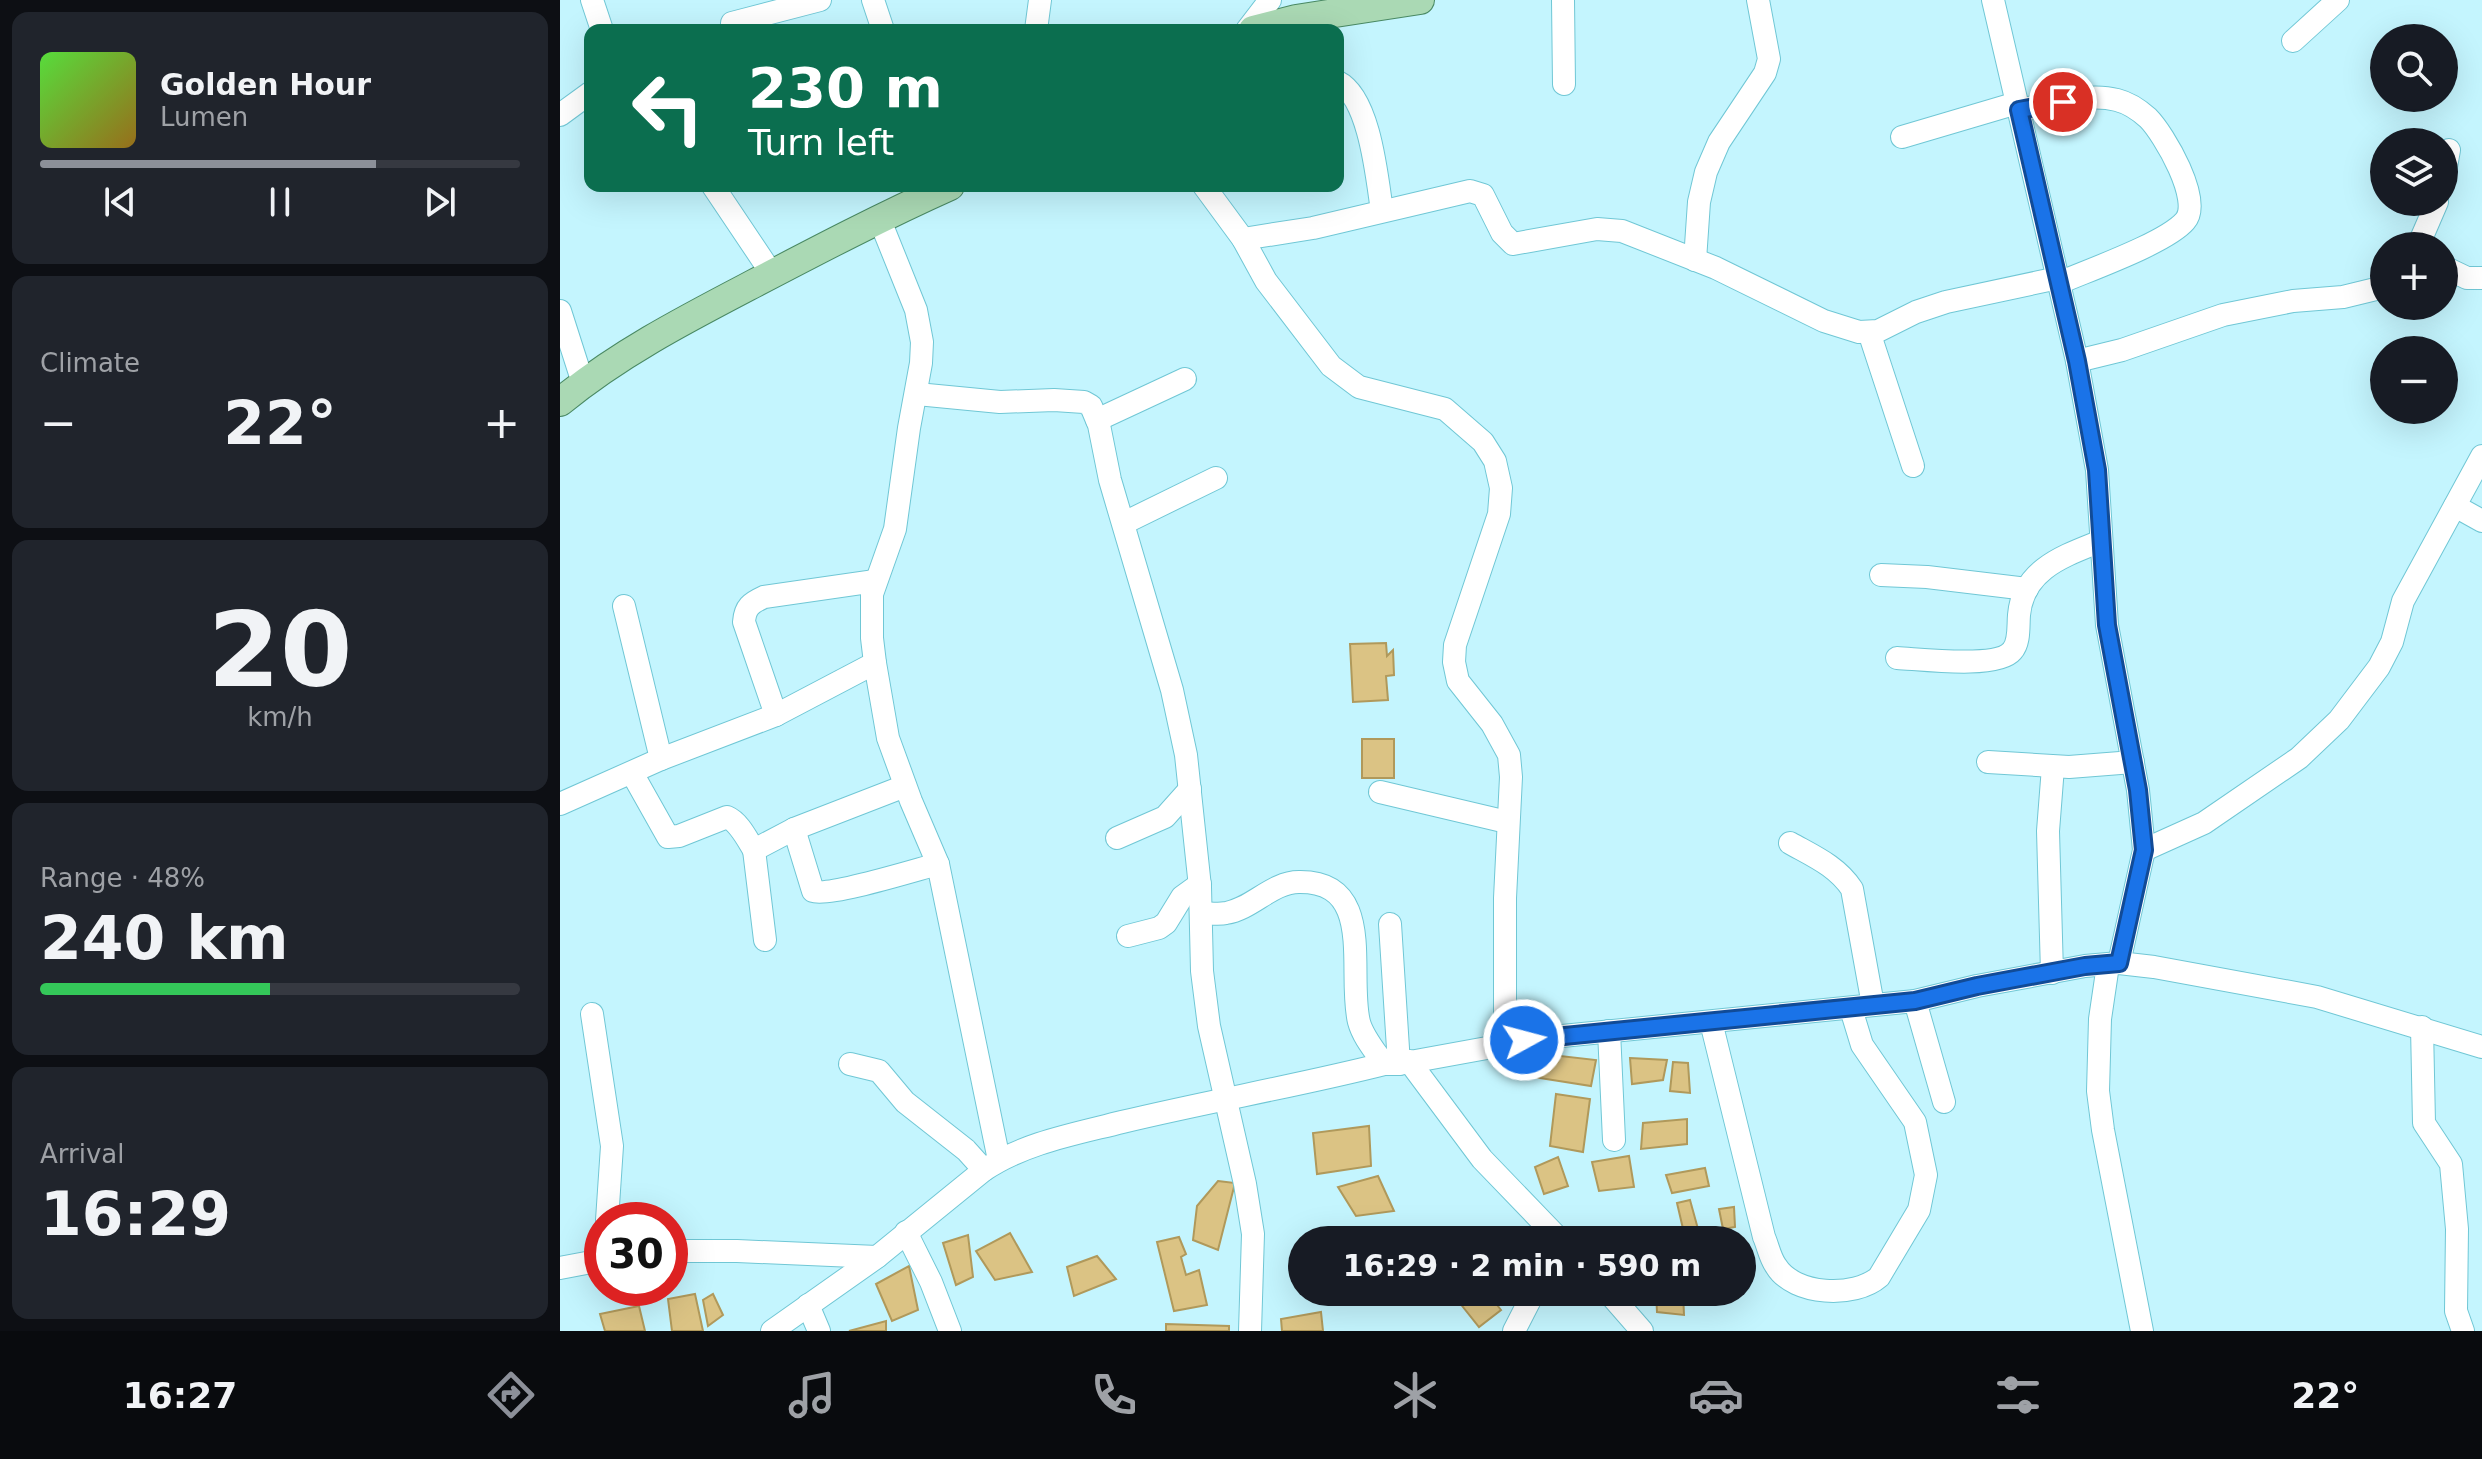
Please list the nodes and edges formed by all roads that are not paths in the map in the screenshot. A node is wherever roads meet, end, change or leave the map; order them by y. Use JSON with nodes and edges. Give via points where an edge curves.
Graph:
{"nodes":[{"id":1,"x":592,"y":0,"type":"edge"},
{"id":2,"x":820,"y":0,"type":"edge"},
{"id":3,"x":873,"y":0,"type":"edge"},
{"id":4,"x":1040,"y":0,"type":"edge"},
{"id":5,"x":1270,"y":0,"type":"edge"},
{"id":6,"x":1420,"y":0,"type":"edge"},
{"id":7,"x":1563,"y":0,"type":"edge"},
{"id":8,"x":1758,"y":0,"type":"edge"},
{"id":9,"x":1993,"y":0,"type":"edge"},
{"id":10,"x":2338,"y":0,"type":"edge"},
{"id":11,"x":732,"y":23,"type":"dead end"},
{"id":12,"x":600,"y":24,"type":"edge"},
{"id":13,"x":881,"y":24,"type":"edge"},
{"id":14,"x":1037,"y":24,"type":"edge"},
{"id":15,"x":1254,"y":24,"type":"edge"},
{"id":16,"x":1275,"y":24,"type":"edge"},
{"id":17,"x":2293,"y":41,"type":"dead end"},
{"id":18,"x":1564,"y":84,"type":"dead end"},
{"id":19,"x":1344,"y":85,"type":"edge"},
{"id":20,"x":584,"y":97,"type":"edge"},
{"id":21,"x":2018,"y":106,"type":"junction"},
{"id":22,"x":560,"y":115,"type":"edge"},
{"id":23,"x":1902,"y":137,"type":"dead end"},
{"id":24,"x":717,"y":192,"type":"edge"},
{"id":25,"x":937,"y":192,"type":"edge"},
{"id":26,"x":1208,"y":192,"type":"edge"},
{"id":27,"x":1382,"y":211,"type":"junction"},
{"id":28,"x":879,"y":218,"type":"junction"},
{"id":29,"x":1243,"y":239,"type":"junction"},
{"id":30,"x":1695,"y":260,"type":"junction"},
{"id":31,"x":772,"y":274,"type":"junction"},
{"id":32,"x":2458,"y":274,"type":"edge"},
{"id":33,"x":2482,"y":278,"type":"edge"},
{"id":34,"x":2058,"y":281,"type":"junction"},
{"id":35,"x":2370,"y":290,"type":"edge"},
{"id":36,"x":560,"y":311,"type":"edge"},
{"id":37,"x":1869,"y":332,"type":"junction"},
{"id":38,"x":2077,"y":361,"type":"junction"},
{"id":39,"x":1185,"y":379,"type":"dead end"},
{"id":40,"x":583,"y":383,"type":"junction"},
{"id":41,"x":917,"y":394,"type":"junction"},
{"id":42,"x":560,"y":402,"type":"edge"},
{"id":43,"x":1097,"y":420,"type":"junction"},
{"id":44,"x":2482,"y":456,"type":"edge"},
{"id":45,"x":1913,"y":466,"type":"dead end"},
{"id":46,"x":1216,"y":478,"type":"dead end"},
{"id":47,"x":2455,"y":506,"type":"junction"},
{"id":48,"x":2482,"y":521,"type":"edge"},
{"id":49,"x":1124,"y":523,"type":"junction"},
{"id":50,"x":2101,"y":541,"type":"junction"},
{"id":51,"x":1881,"y":575,"type":"dead end"},
{"id":52,"x":875,"y":581,"type":"junction"},
{"id":53,"x":2027,"y":589,"type":"junction"},
{"id":54,"x":624,"y":606,"type":"dead end"},
{"id":55,"x":1897,"y":658,"type":"dead end"},
{"id":56,"x":875,"y":663,"type":"junction"},
{"id":57,"x":776,"y":715,"type":"junction"},
{"id":58,"x":661,"y":759,"type":"junction"},
{"id":59,"x":1988,"y":762,"type":"dead end"},
{"id":60,"x":2133,"y":762,"type":"junction"},
{"id":61,"x":2053,"y":767,"type":"junction"},
{"id":62,"x":632,"y":773,"type":"junction"},
{"id":63,"x":905,"y":786,"type":"junction"},
{"id":64,"x":1190,"y":789,"type":"junction"},
{"id":65,"x":1380,"y":792,"type":"dead end"},
{"id":66,"x":560,"y":804,"type":"edge"},
{"id":67,"x":1507,"y":822,"type":"junction"},
{"id":68,"x":794,"y":829,"type":"junction"},
{"id":69,"x":1117,"y":838,"type":"dead end"},
{"id":70,"x":1790,"y":843,"type":"dead end"},
{"id":71,"x":754,"y":850,"type":"junction"},
{"id":72,"x":2144,"y":850,"type":"junction"},
{"id":73,"x":938,"y":864,"type":"junction"},
{"id":74,"x":1200,"y":884,"type":"junction"},
{"id":75,"x":1201,"y":913,"type":"junction"},
{"id":76,"x":1390,"y":924,"type":"dead end"},
{"id":77,"x":1128,"y":936,"type":"dead end"},
{"id":78,"x":765,"y":940,"type":"dead end"},
{"id":79,"x":2114,"y":964,"type":"junction"},
{"id":80,"x":2052,"y":973,"type":"junction"},
{"id":81,"x":1915,"y":1001,"type":"junction"},
{"id":82,"x":1862,"y":1007,"type":"junction"},
{"id":83,"x":592,"y":1014,"type":"dead end"},
{"id":84,"x":1711,"y":1022,"type":"junction"},
{"id":85,"x":2422,"y":1027,"type":"junction"},
{"id":86,"x":1609,"y":1031,"type":"junction"},
{"id":87,"x":1505,"y":1043,"type":"junction"},
{"id":88,"x":2482,"y":1047,"type":"edge"},
{"id":89,"x":1397,"y":1063,"type":"junction"},
{"id":90,"x":850,"y":1064,"type":"dead end"},
{"id":91,"x":1224,"y":1098,"type":"junction"},
{"id":92,"x":1944,"y":1102,"type":"dead end"},
{"id":93,"x":1614,"y":1140,"type":"dead end"},
{"id":94,"x":991,"y":1165,"type":"junction"},
{"id":95,"x":608,"y":1202,"type":"edge"},
{"id":96,"x":1533,"y":1212,"type":"junction"},
{"id":97,"x":1534,"y":1226,"type":"edge"},
{"id":98,"x":1546,"y":1226,"type":"edge"},
{"id":99,"x":906,"y":1232,"type":"junction"},
{"id":100,"x":688,"y":1252,"type":"edge"},
{"id":101,"x":877,"y":1257,"type":"junction"},
{"id":102,"x":584,"y":1263,"type":"edge"},
{"id":103,"x":560,"y":1268,"type":"edge"},
{"id":104,"x":808,"y":1305,"type":"junction"},
{"id":105,"x":1527,"y":1306,"type":"edge"},
{"id":106,"x":1620,"y":1306,"type":"edge"},
{"id":107,"x":772,"y":1331,"type":"edge"},
{"id":108,"x":819,"y":1331,"type":"edge"},
{"id":109,"x":950,"y":1331,"type":"edge"},
{"id":110,"x":1250,"y":1331,"type":"edge"},
{"id":111,"x":1514,"y":1331,"type":"edge"},
{"id":112,"x":1642,"y":1331,"type":"edge"},
{"id":113,"x":2142,"y":1331,"type":"edge"},
{"id":114,"x":2463,"y":1331,"type":"edge"}],
"edges":[{"from":1,"to":12,"type":"street"},
{"from":2,"to":11,"type":"street"},
{"from":3,"to":13,"type":"street"},
{"from":4,"to":14,"type":"street"},
{"from":5,"to":15,"type":"street"},
{"from":6,"to":16,"type":"main road"},
{"from":7,"to":18,"type":"street"},
{"from":8,"to":30,"type":"street","via":[[1769,59],[1706,172]]},
{"from":9,"to":21,"type":"street"},
{"from":10,"to":17,"type":"street"},
{"from":19,"to":27,"type":"street","via":[[1370,136]]},
{"from":20,"to":22,"type":"street"},
{"from":21,"to":23,"type":"street"},
{"from":21,"to":34,"type":"street"},
{"from":21,"to":34,"type":"street","via":[[2085,99],[2132,104],[2150,120],[2192,202],[2188,219],[2169,235]]},
{"from":24,"to":31,"type":"street"},
{"from":25,"to":28,"type":"main road"},
{"from":26,"to":29,"type":"street"},
{"from":27,"to":29,"type":"street"},
{"from":27,"to":30,"type":"street","via":[[1470,191],[1483,195],[1513,244],[1597,229],[1622,231]]},
{"from":28,"to":31,"type":"main road"},
{"from":28,"to":41,"type":"street","via":[[916,310],[922,342]]},
{"from":29,"to":67,"type":"street","via":[[1266,281],[1331,366],[1359,387],[1445,409],[1483,442],[1495,461],[1499,514],[1454,662],[1458,681],[1509,755]]},
{"from":30,"to":37,"type":"street","via":[[1824,321]]},
{"from":31,"to":40,"type":"main road"},
{"from":32,"to":33,"type":"street"},
{"from":34,"to":37,"type":"street","via":[[1946,302]]},
{"from":34,"to":38,"type":"street"},
{"from":35,"to":38,"type":"street","via":[[2223,315]]},
{"from":36,"to":40,"type":"street"},
{"from":37,"to":45,"type":"street"},
{"from":38,"to":50,"type":"street","via":[[2097,470]]},
{"from":39,"to":43,"type":"street"},
{"from":40,"to":42,"type":"main road"},
{"from":41,"to":43,"type":"street","via":[[1000,402],[1074,400],[1091,406]]},
{"from":41,"to":52,"type":"street","via":[[895,529]]},
{"from":43,"to":49,"type":"street"},
{"from":44,"to":47,"type":"street"},
{"from":46,"to":49,"type":"street"},
{"from":47,"to":48,"type":"street"},
{"from":47,"to":72,"type":"street","via":[[2403,601],[2379,667],[2339,720],[2299,758],[2204,823]]},
{"from":49,"to":64,"type":"street","via":[[1172,690]]},
{"from":50,"to":53,"type":"street","via":[[2049,565]]},
{"from":50,"to":60,"type":"street","via":[[2107,625]]},
{"from":51,"to":53,"type":"street"},
{"from":52,"to":56,"type":"street"},
{"from":52,"to":57,"type":"street","via":[[750,603],[744,622]]},
{"from":53,"to":55,"type":"street","via":[[2017,639],[2002,657]]},
{"from":54,"to":58,"type":"street"},
{"from":56,"to":57,"type":"street"},
{"from":56,"to":63,"type":"street","via":[[888,738]]},
{"from":57,"to":58,"type":"street"},
{"from":58,"to":62,"type":"street"},
{"from":59,"to":61,"type":"street"},
{"from":60,"to":61,"type":"street"},
{"from":60,"to":72,"type":"street"},
{"from":61,"to":80,"type":"street","via":[[2048,831]]},
{"from":62,"to":66,"type":"street"},
{"from":62,"to":71,"type":"street","via":[[668,837],[727,817]]},
{"from":63,"to":68,"type":"street"},
{"from":63,"to":73,"type":"street"},
{"from":64,"to":69,"type":"street","via":[[1165,817]]},
{"from":64,"to":74,"type":"street"},
{"from":65,"to":67,"type":"street"},
{"from":67,"to":87,"type":"street"},
{"from":68,"to":71,"type":"street"},
{"from":68,"to":73,"type":"street","via":[[806,873],[818,893]]},
{"from":70,"to":82,"type":"street","via":[[1830,865],[1852,889]]},
{"from":71,"to":78,"type":"street"},
{"from":72,"to":79,"type":"street"},
{"from":73,"to":94,"type":"street"},
{"from":74,"to":75,"type":"street"},
{"from":74,"to":77,"type":"street","via":[[1182,897],[1166,923]]},
{"from":75,"to":89,"type":"street","via":[[1226,914],[1296,882],[1335,889],[1350,914],[1355,939],[1359,1019]]},
{"from":75,"to":91,"type":"street","via":[[1202,971]]},
{"from":76,"to":89,"type":"street"},
{"from":79,"to":80,"type":"street"},
{"from":79,"to":85,"type":"street","via":[[2317,997]]},
{"from":79,"to":113,"type":"street","via":[[2100,1019],[2098,1091]]},
{"from":80,"to":81,"type":"street"},
{"from":81,"to":82,"type":"street"},
{"from":81,"to":92,"type":"street"},
{"from":82,"to":84,"type":"street"},
{"from":82,"to":84,"type":"street","via":[[1862,1045],[1915,1122],[1926,1175],[1919,1210],[1879,1277],[1836,1292],[1811,1288],[1776,1268]]},
{"from":83,"to":95,"type":"street","via":[[612,1146]]},
{"from":84,"to":86,"type":"street"},
{"from":85,"to":88,"type":"street"},
{"from":85,"to":114,"type":"street","via":[[2424,1123],[2451,1164],[2456,1311]]},
{"from":86,"to":87,"type":"street"},
{"from":86,"to":93,"type":"street"},
{"from":87,"to":89,"type":"street"},
{"from":89,"to":91,"type":"street"},
{"from":89,"to":96,"type":"street"},
{"from":90,"to":94,"type":"street","via":[[879,1071],[905,1102]]},
{"from":91,"to":94,"type":"street","via":[[1043,1142]]},
{"from":91,"to":110,"type":"street","via":[[1253,1234]]},
{"from":94,"to":99,"type":"street"},
{"from":96,"to":97,"type":"street"},
{"from":96,"to":98,"type":"street"},
{"from":99,"to":101,"type":"street"},
{"from":99,"to":109,"type":"street"},
{"from":100,"to":101,"type":"street"},
{"from":101,"to":104,"type":"street"},
{"from":102,"to":103,"type":"street"},
{"from":104,"to":107,"type":"street"},
{"from":104,"to":108,"type":"street"},
{"from":105,"to":111,"type":"street"},
{"from":106,"to":112,"type":"street"}]}
